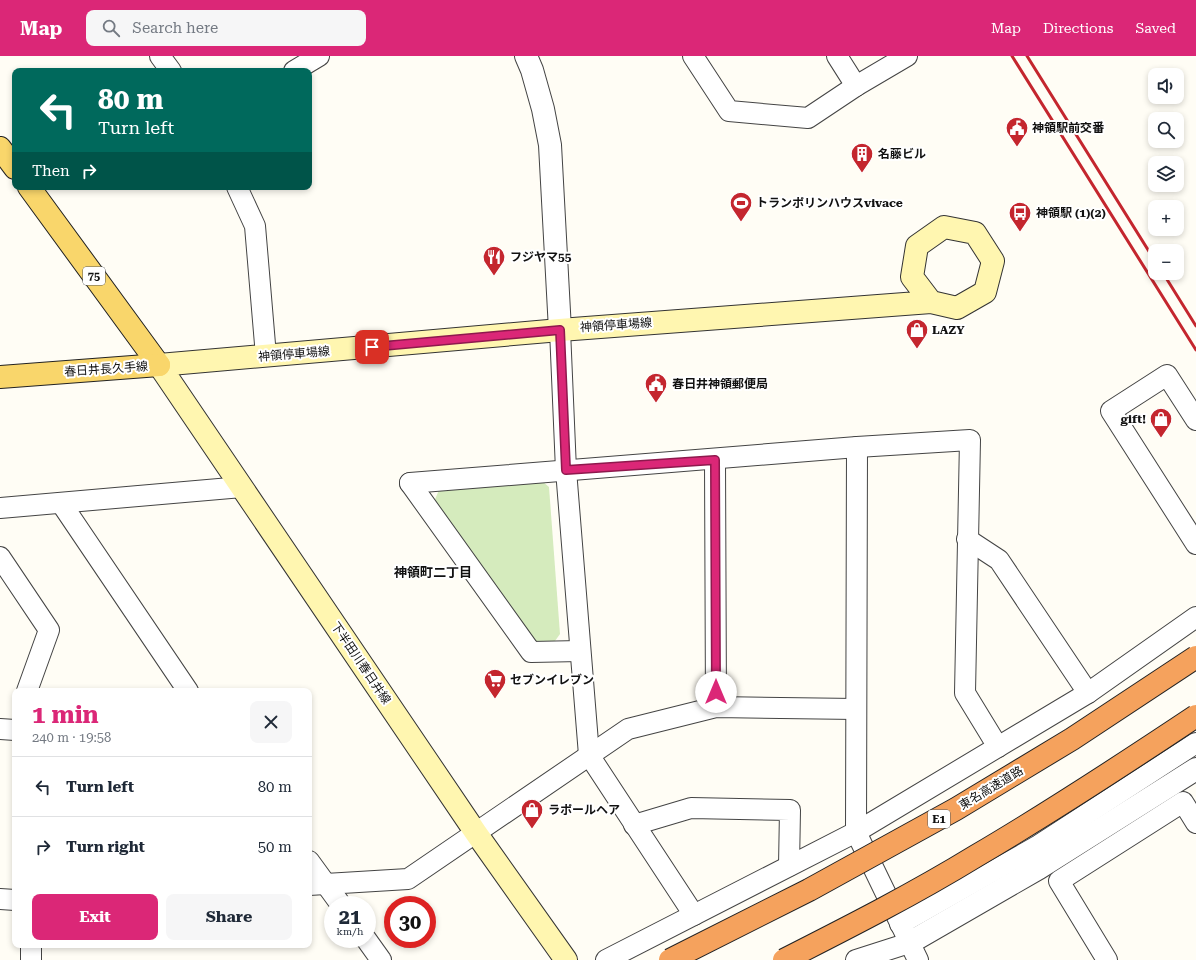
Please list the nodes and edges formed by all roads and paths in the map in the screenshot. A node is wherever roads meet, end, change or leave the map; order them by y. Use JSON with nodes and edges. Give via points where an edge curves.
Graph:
{"nodes":[{"id":1,"x":160,"y":56,"type":"edge"},
{"id":2,"x":319,"y":56,"type":"edge"},
{"id":3,"x":526,"y":56,"type":"edge"},
{"id":4,"x":693,"y":56,"type":"edge"},
{"id":5,"x":837,"y":56,"type":"edge"},
{"id":6,"x":907,"y":56,"type":"edge"},
{"id":7,"x":169,"y":68,"type":"edge"},
{"id":8,"x":299,"y":68,"type":"edge"},
{"id":9,"x":856,"y":86,"type":"junction"},
{"id":10,"x":0,"y":148,"type":"edge"},
{"id":11,"x":12,"y":164,"type":"edge"},
{"id":12,"x":31,"y":190,"type":"edge"},
{"id":13,"x":238,"y":190,"type":"edge"},
{"id":14,"x":931,"y":302,"type":"dead end"},
{"id":15,"x":560,"y":330,"type":"junction"},
{"id":16,"x":266,"y":356,"type":"junction"},
{"id":17,"x":159,"y":365,"type":"junction"},
{"id":18,"x":0,"y":377,"type":"edge"},
{"id":19,"x":1196,"y":420,"type":"edge"},
{"id":20,"x":857,"y":447,"type":"junction"},
{"id":21,"x":715,"y":460,"type":"junction"},
{"id":22,"x":566,"y":470,"type":"junction"},
{"id":23,"x":242,"y":487,"type":"junction"},
{"id":24,"x":61,"y":504,"type":"junction"},
{"id":25,"x":0,"y":508,"type":"edge"},
{"id":26,"x":967,"y":539,"type":"junction"},
{"id":27,"x":1196,"y":544,"type":"edge"},
{"id":28,"x":0,"y":557,"type":"edge"},
{"id":29,"x":1196,"y":617,"type":"edge"},
{"id":30,"x":580,"y":651,"type":"junction"},
{"id":31,"x":1196,"y":657,"type":"edge"},
{"id":32,"x":28,"y":688,"type":"edge"},
{"id":33,"x":186,"y":688,"type":"edge"},
{"id":34,"x":1088,"y":692,"type":"junction"},
{"id":35,"x":716,"y":706,"type":"junction"},
{"id":36,"x":856,"y":709,"type":"junction"},
{"id":37,"x":1196,"y":716,"type":"edge"},
{"id":38,"x":1196,"y":743,"type":"edge"},
{"id":39,"x":998,"y":747,"type":"junction"},
{"id":40,"x":589,"y":755,"type":"junction"},
{"id":41,"x":1196,"y":769,"type":"edge"},
{"id":42,"x":1196,"y":823,"type":"edge"},
{"id":43,"x":634,"y":825,"type":"junction"},
{"id":44,"x":856,"y":832,"type":"junction"},
{"id":45,"x":476,"y":833,"type":"junction"},
{"id":46,"x":789,"y":866,"type":"junction"},
{"id":47,"x":312,"y":869,"type":"edge"},
{"id":48,"x":318,"y":885,"type":"edge"},
{"id":49,"x":331,"y":896,"type":"edge"},
{"id":50,"x":0,"y":899,"type":"edge"},
{"id":51,"x":12,"y":900,"type":"edge"},
{"id":52,"x":694,"y":915,"type":"junction"},
{"id":53,"x":909,"y":943,"type":"edge"},
{"id":54,"x":31,"y":948,"type":"edge"},
{"id":55,"x":372,"y":948,"type":"edge"},
{"id":56,"x":31,"y":960,"type":"edge"},
{"id":57,"x":381,"y":960,"type":"edge"},
{"id":58,"x":566,"y":960,"type":"edge"},
{"id":59,"x":606,"y":960,"type":"edge"},
{"id":60,"x":670,"y":960,"type":"edge"},
{"id":61,"x":784,"y":960,"type":"edge"},
{"id":62,"x":856,"y":960,"type":"edge"},
{"id":63,"x":1107,"y":960,"type":"edge"}],
"edges":[{"from":1,"to":7,"type":"street"},
{"from":2,"to":8,"type":"street"},
{"from":3,"to":15,"type":"street","via":[[543,109],[550,145]]},
{"from":4,"to":9,"type":"street","via":[[729,112],[808,118]]},
{"from":5,"to":9,"type":"street"},
{"from":6,"to":9,"type":"street"},
{"from":10,"to":11,"type":"main road"},
{"from":12,"to":17,"type":"main road","name":"春日井長久手線","number":"75"},
{"from":13,"to":16,"type":"street","via":[[255,226]]},
{"from":14,"to":15,"type":"main road","name":"神領停車場線"},
{"from":15,"to":16,"type":"main road","name":"神領停車場線"},
{"from":15,"to":22,"type":"street"},
{"from":16,"to":17,"type":"main road","name":"神領停車場線"},
{"from":17,"to":18,"type":"main road","name":"春日井長久手線"},
{"from":17,"to":23,"type":"main road","name":"下半田川春日井線"},
{"from":19,"to":27,"type":"street","via":[[1167,375],[1111,411]]},
{"from":20,"to":21,"type":"street"},
{"from":20,"to":26,"type":"street","via":[[970,440]]},
{"from":20,"to":36,"type":"street"},
{"from":21,"to":22,"type":"street"},
{"from":21,"to":35,"type":"street"},
{"from":22,"to":30,"type":"street"},
{"from":22,"to":30,"type":"street","via":[[410,484],[531,652]]},
{"from":23,"to":24,"type":"street"},
{"from":23,"to":45,"type":"main road","name":"下半田川春日井線"},
{"from":24,"to":25,"type":"street"},
{"from":24,"to":33,"type":"street"},
{"from":26,"to":34,"type":"street","via":[[999,560]]},
{"from":26,"to":39,"type":"street","via":[[965,693]]},
{"from":28,"to":32,"type":"street","via":[[49,630]]},
{"from":29,"to":34,"type":"street"},
{"from":30,"to":40,"type":"street"},
{"from":31,"to":60,"type":"highway","name":"東名高速道路","number":"E1","bridge":true,"via":[[1072,739],[956,809],[809,890]]},
{"from":34,"to":39,"type":"street"},
{"from":35,"to":36,"type":"street"},
{"from":35,"to":40,"type":"street","via":[[628,728]]},
{"from":36,"to":44,"type":"street"},
{"from":37,"to":61,"type":"highway","bridge":true,"via":[[1100,780],[976,857],[876,913]]},
{"from":38,"to":53,"type":"street","via":[[1039,845]]},
{"from":39,"to":44,"type":"street"},
{"from":40,"to":43,"type":"street"},
{"from":40,"to":45,"type":"street"},
{"from":41,"to":53,"type":"street","via":[[1039,868]]},
{"from":42,"to":63,"type":"street","via":[[1183,802],[1059,881]]},
{"from":43,"to":46,"type":"street","via":[[691,808],[790,810]]},
{"from":43,"to":52,"type":"street"},
{"from":44,"to":46,"type":"street"},
{"from":44,"to":53,"type":"street"},
{"from":45,"to":48,"type":"street","via":[[408,879]]},
{"from":45,"to":58,"type":"main road","name":"下半田川春日井線"},
{"from":46,"to":52,"type":"street"},
{"from":47,"to":48,"type":"street"},
{"from":48,"to":49,"type":"street"},
{"from":50,"to":51,"type":"street"},
{"from":52,"to":59,"type":"street"},
{"from":53,"to":62,"type":"street"},
{"from":54,"to":56,"type":"street"},
{"from":55,"to":57,"type":"street"}]}
